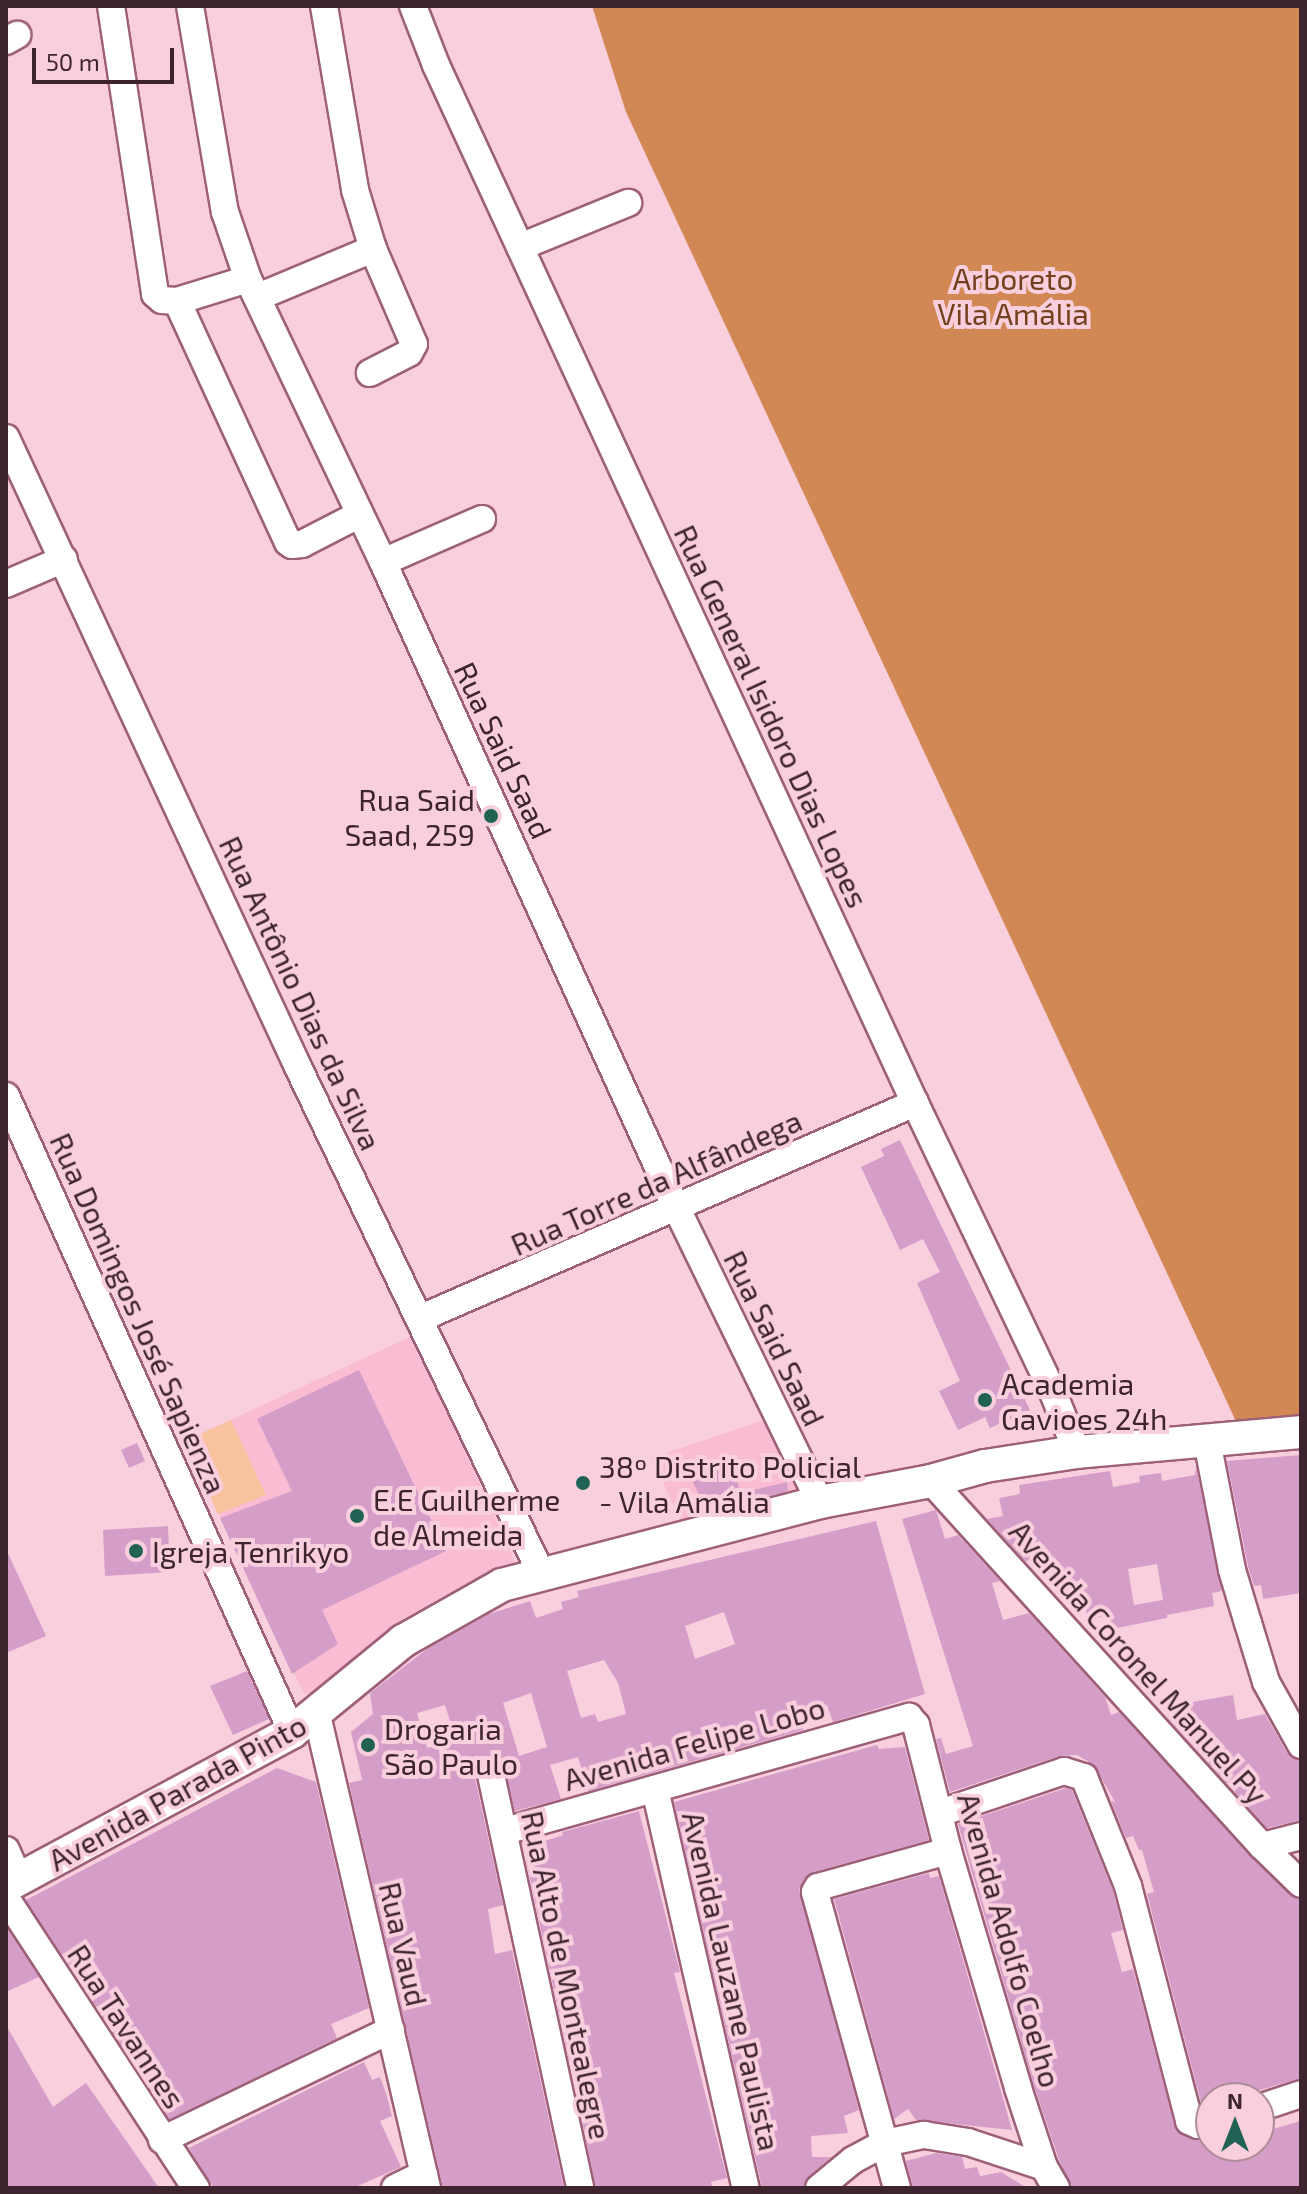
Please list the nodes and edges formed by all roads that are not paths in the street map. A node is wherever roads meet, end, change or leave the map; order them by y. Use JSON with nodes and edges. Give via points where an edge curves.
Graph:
{"nodes":[{"id":1,"x":111,"y":6,"type":"edge"},
{"id":2,"x":190,"y":6,"type":"edge"},
{"id":3,"x":324,"y":6,"type":"edge"},
{"id":4,"x":413,"y":6,"type":"edge"},
{"id":5,"x":628,"y":203,"type":"dead end"},
{"id":6,"x":520,"y":247,"type":"junction"},
{"id":7,"x":373,"y":249,"type":"junction"},
{"id":8,"x":253,"y":288,"type":"junction"},
{"id":9,"x":177,"y":301,"type":"junction"},
{"id":10,"x":370,"y":373,"type":"dead end"},
{"id":11,"x":6,"y":438,"type":"edge"},
{"id":12,"x":360,"y":514,"type":"junction"},
{"id":13,"x":482,"y":519,"type":"dead end"},
{"id":14,"x":64,"y":559,"type":"junction"},
{"id":15,"x":383,"y":562,"type":"junction"},
{"id":16,"x":6,"y":584,"type":"edge"},
{"id":17,"x":6,"y":1096,"type":"edge"},
{"id":18,"x":915,"y":1103,"type":"junction"},
{"id":19,"x":677,"y":1209,"type":"junction"},
{"id":20,"x":421,"y":1318,"type":"junction"},
{"id":21,"x":1301,"y":1432,"type":"edge"},
{"id":22,"x":1207,"y":1441,"type":"junction"},
{"id":23,"x":1077,"y":1452,"type":"junction"},
{"id":24,"x":931,"y":1481,"type":"junction"},
{"id":25,"x":820,"y":1502,"type":"junction"},
{"id":26,"x":541,"y":1573,"type":"junction"},
{"id":27,"x":901,"y":1717,"type":"joint"},
{"id":28,"x":305,"y":1724,"type":"junction"},
{"id":29,"x":1301,"y":1745,"type":"edge"},
{"id":30,"x":491,"y":1775,"type":"dead end"},
{"id":31,"x":655,"y":1789,"type":"junction"},
{"id":32,"x":940,"y":1813,"type":"junction"},
{"id":33,"x":505,"y":1831,"type":"junction"},
{"id":34,"x":1301,"y":1836,"type":"edge"},
{"id":35,"x":1262,"y":1846,"type":"junction"},
{"id":36,"x":6,"y":1850,"type":"edge"},
{"id":37,"x":948,"y":1851,"type":"junction"},
{"id":38,"x":1301,"y":1884,"type":"edge"},
{"id":39,"x":10,"y":1888,"type":"edge"},
{"id":40,"x":391,"y":2030,"type":"junction"},
{"id":41,"x":1301,"y":2094,"type":"edge"},
{"id":42,"x":1275,"y":2103,"type":"edge"},
{"id":43,"x":1195,"y":2124,"type":"edge"},
{"id":44,"x":162,"y":2140,"type":"junction"},
{"id":45,"x":885,"y":2143,"type":"junction"},
{"id":46,"x":1050,"y":2178,"type":"edge"},
{"id":47,"x":425,"y":2181,"type":"edge"},
{"id":48,"x":196,"y":2188,"type":"edge"},
{"id":49,"x":395,"y":2188,"type":"edge"},
{"id":50,"x":580,"y":2188,"type":"edge"},
{"id":51,"x":746,"y":2188,"type":"edge"},
{"id":52,"x":819,"y":2188,"type":"edge"},
{"id":53,"x":897,"y":2188,"type":"edge"}],
"edges":[{"from":1,"to":9,"type":"street","via":[[153,289],[158,298]]},
{"from":2,"to":8,"type":"street","name":"Rua Said Saad","via":[[225,212]]},
{"from":3,"to":7,"type":"street","via":[[348,154]]},
{"from":4,"to":6,"type":"street","name":"Rua General Isidoro Dias Lopes"},
{"from":5,"to":6,"type":"street"},
{"from":6,"to":18,"type":"street","name":"Rua General Isidoro Dias Lopes"},
{"from":7,"to":8,"type":"street"},
{"from":7,"to":10,"type":"street","via":[[414,344],[409,353]]},
{"from":8,"to":9,"type":"street"},
{"from":8,"to":12,"type":"street","name":"Rua Said Saad"},
{"from":9,"to":12,"type":"street","via":[[288,542],[297,546]]},
{"from":11,"to":14,"type":"street","name":"Rua Antônio Dias da Silva"},
{"from":12,"to":15,"type":"street","name":"Rua Said Saad"},
{"from":13,"to":15,"type":"street"},
{"from":14,"to":16,"type":"street"},
{"from":14,"to":20,"type":"street","name":"Rua Antônio Dias da Silva","via":[[298,1067]]},
{"from":15,"to":19,"type":"street","name":"Rua Said Saad"},
{"from":17,"to":28,"type":"street","name":"Rua Domingos José Sapienza"},
{"from":18,"to":19,"type":"street","name":"Rua Torre da Alfândega"},
{"from":18,"to":23,"type":"street","name":"Rua General Isidoro Dias Lopes"},
{"from":19,"to":20,"type":"street","name":"Rua Torre da Alfândega"},
{"from":19,"to":25,"type":"street","name":"Rua Said Saad"},
{"from":20,"to":26,"type":"street","name":"Rua Antônio Dias da Silva"},
{"from":21,"to":22,"type":"main road","name":"Avenida Parada Pinto"},
{"from":22,"to":23,"type":"main road","name":"Avenida Parada Pinto"},
{"from":22,"to":29,"type":"street","via":[[1232,1570],[1266,1682]]},
{"from":23,"to":24,"type":"main road","name":"Avenida Parada Pinto","via":[[985,1466]]},
{"from":24,"to":25,"type":"main road","name":"Avenida Parada Pinto"},
{"from":24,"to":35,"type":"street","name":"Avenida Coronel Manuel Py"},
{"from":25,"to":26,"type":"main road","name":"Avenida Parada Pinto"},
{"from":26,"to":28,"type":"main road","name":"Avenida Parada Pinto","via":[[502,1585],[403,1641]]},
{"from":27,"to":31,"type":"street","name":"Avenida Felipe Lobo"},
{"from":27,"to":32,"type":"street","name":"Avenida Adolfo Coelho","via":[[916,1725]]},
{"from":28,"to":39,"type":"main road","name":"Avenida Parada Pinto"},
{"from":28,"to":40,"type":"street","name":"Rua Vaud"},
{"from":30,"to":33,"type":"street","name":"Rua Alto de Montealegre"},
{"from":31,"to":33,"type":"street","name":"Avenida Felipe Lobo"},
{"from":31,"to":51,"type":"street","name":"Avenida Lauzane Paulista"},
{"from":32,"to":37,"type":"street","name":"Avenida Adolfo Coelho"},
{"from":32,"to":43,"type":"street","via":[[1064,1771],[1084,1777],[1128,1886],[1189,2121]]},
{"from":33,"to":50,"type":"street","name":"Rua Alto de Montealegre"},
{"from":34,"to":35,"type":"street"},
{"from":35,"to":38,"type":"street","name":"Avenida Coronel Manuel Py"},
{"from":36,"to":39,"type":"street","name":"Rua Tavannes"},
{"from":37,"to":45,"type":"street","via":[[816,1889]]},
{"from":37,"to":46,"type":"street","name":"Avenida Adolfo Coelho"},
{"from":39,"to":44,"type":"street","name":"Rua Tavannes"},
{"from":40,"to":44,"type":"street"},
{"from":40,"to":47,"type":"street","name":"Rua Vaud"},
{"from":41,"to":42,"type":"street"},
{"from":44,"to":48,"type":"street","name":"Rua Tavannes"},
{"from":45,"to":46,"type":"street","via":[[948,2136]]},
{"from":45,"to":52,"type":"street"},
{"from":45,"to":53,"type":"street"},
{"from":47,"to":49,"type":"street"}]}
